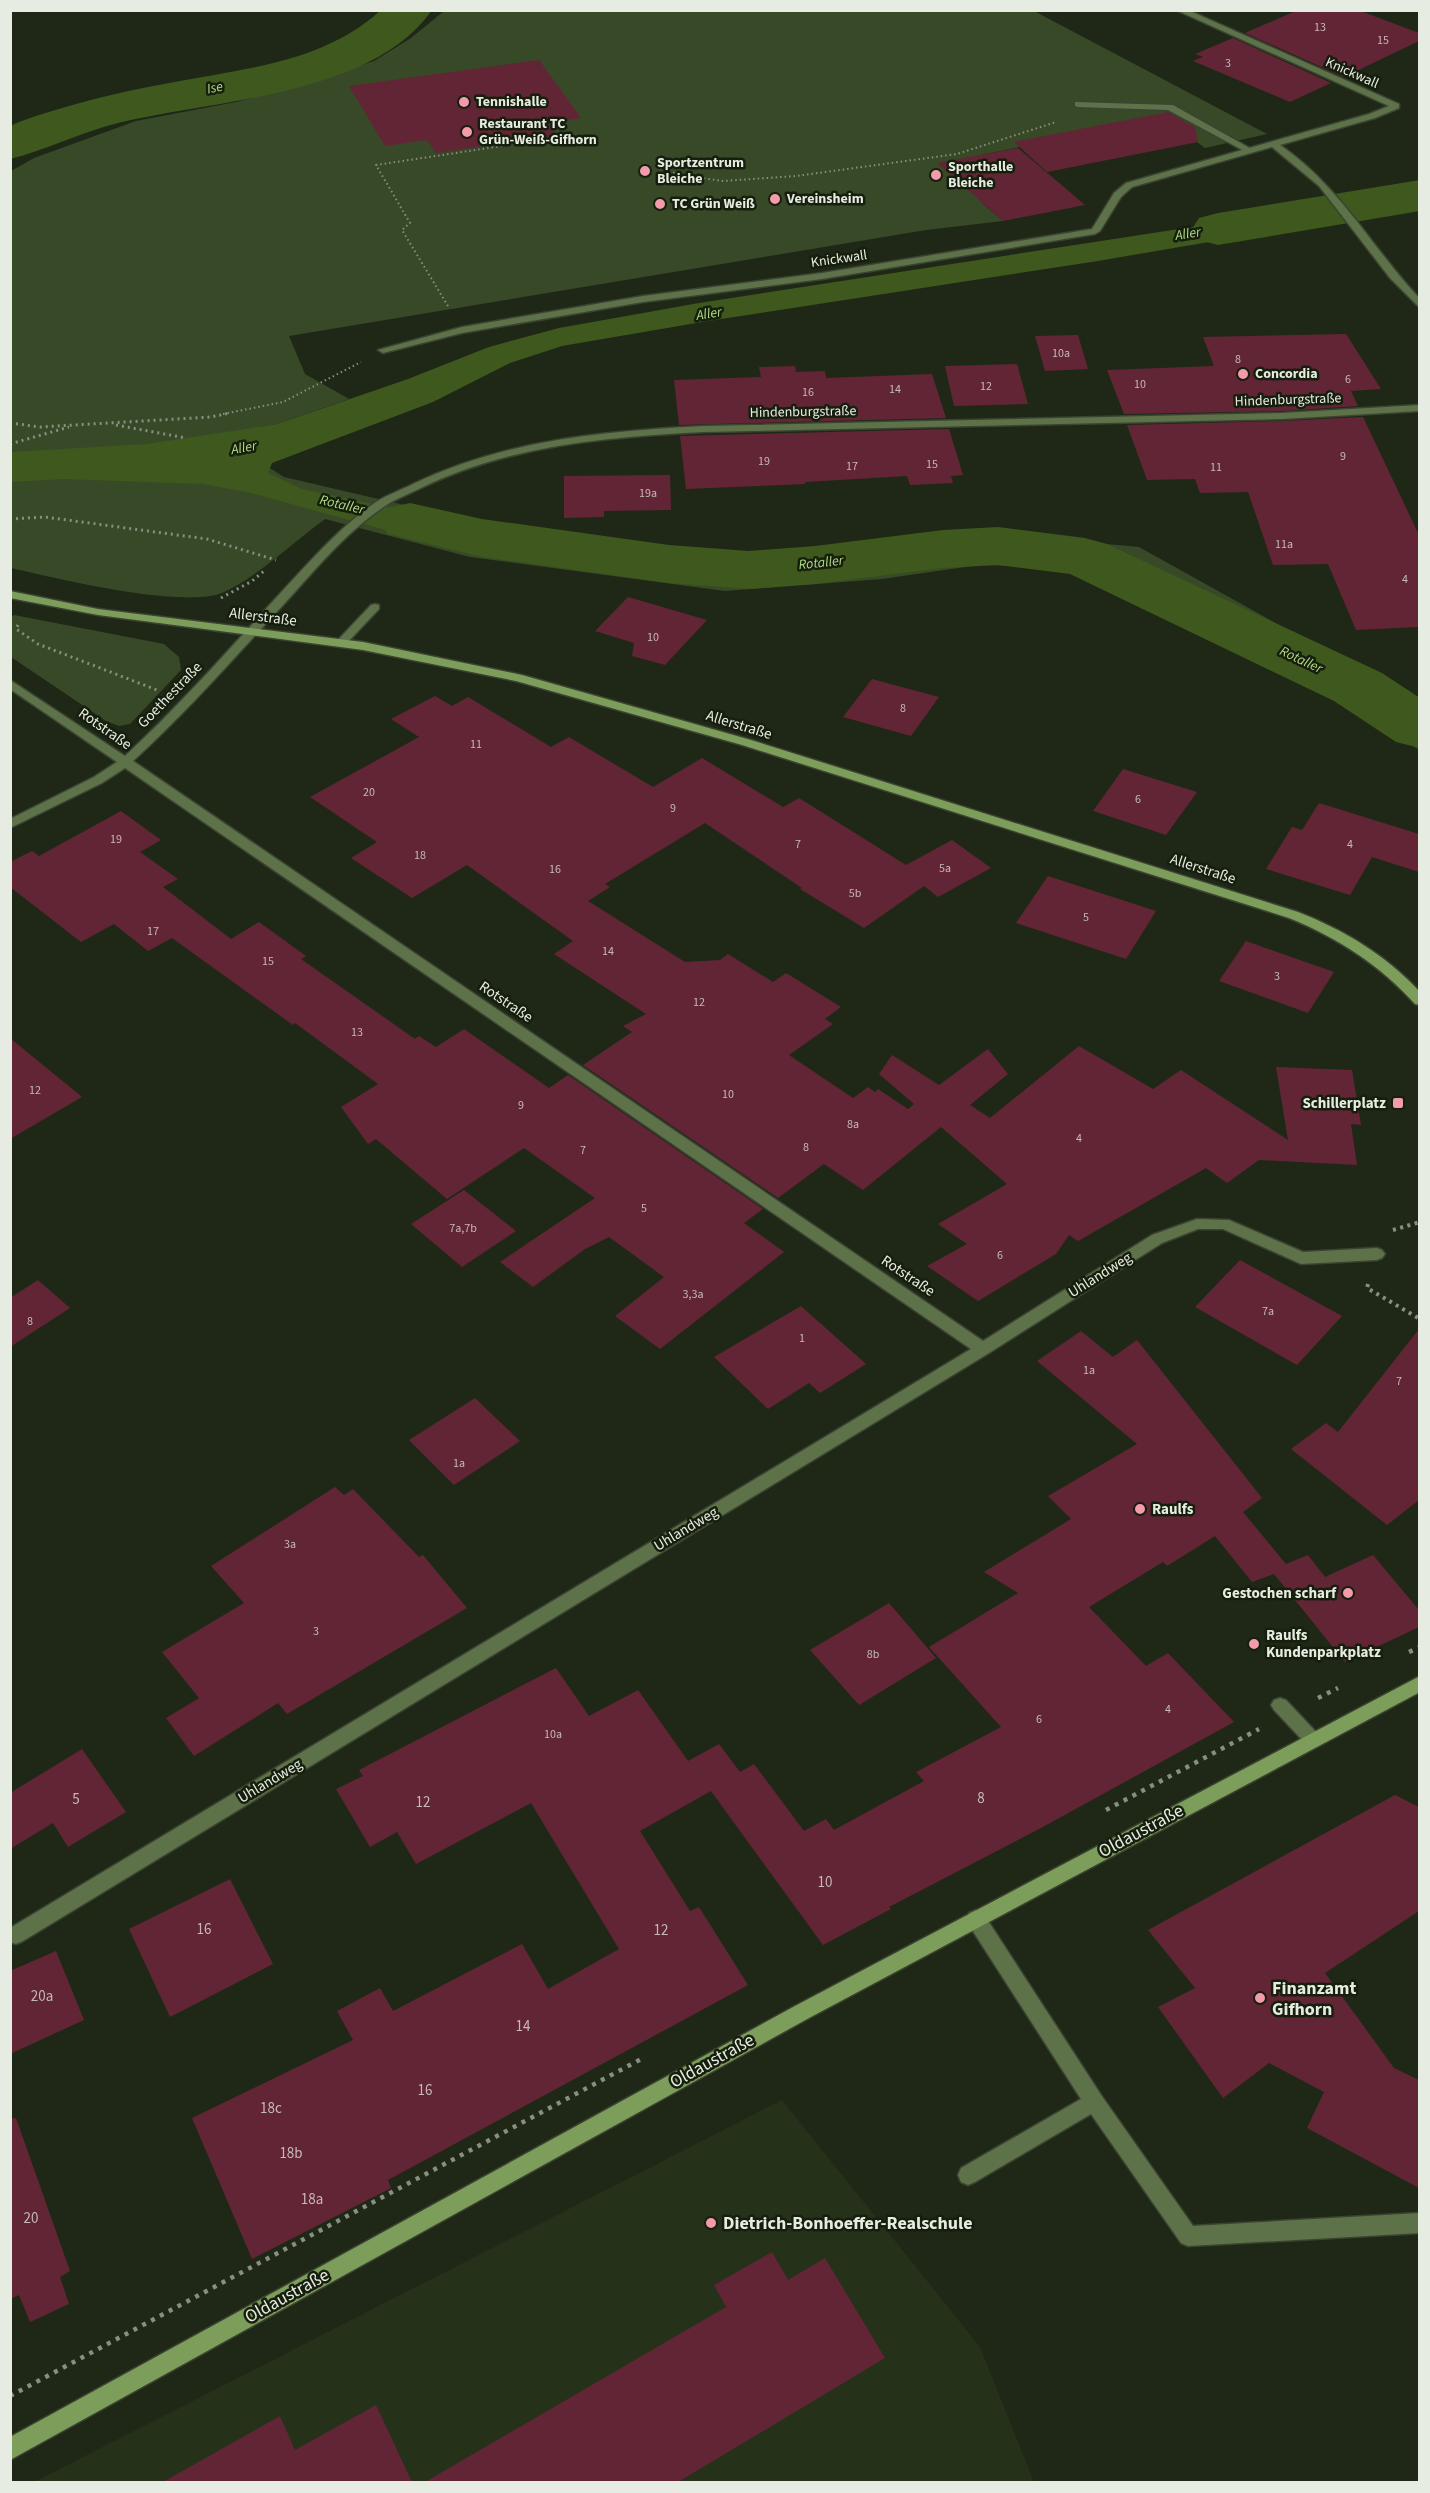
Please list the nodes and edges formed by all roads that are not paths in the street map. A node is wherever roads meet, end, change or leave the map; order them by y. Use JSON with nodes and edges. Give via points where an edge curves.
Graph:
{"nodes":[{"id":1,"x":1180,"y":10,"type":"edge"},
{"id":2,"x":1078,"y":104,"type":"road end"},
{"id":3,"x":1273,"y":144,"type":"junction"},
{"id":4,"x":1251,"y":151,"type":"junction"},
{"id":5,"x":1419,"y":305,"type":"edge"},
{"id":6,"x":383,"y":350,"type":"road end"},
{"id":7,"x":1419,"y":408,"type":"edge"},
{"id":8,"x":10,"y":594,"type":"edge"},
{"id":9,"x":375,"y":607,"type":"dead end"},
{"id":10,"x":252,"y":633,"type":"junction"},
{"id":11,"x":341,"y":642,"type":"junction"},
{"id":12,"x":10,"y":683,"type":"edge"},
{"id":13,"x":124,"y":762,"type":"junction"},
{"id":14,"x":10,"y":824,"type":"edge"},
{"id":15,"x":1419,"y":1001,"type":"edge"},
{"id":16,"x":1377,"y":1254,"type":"road end"},
{"id":17,"x":983,"y":1349,"type":"junction"},
{"id":18,"x":1419,"y":1683,"type":"edge"},
{"id":19,"x":1280,"y":1705,"type":"dead end"},
{"id":20,"x":1312,"y":1739,"type":"junction"},
{"id":21,"x":976,"y":1919,"type":"junction"},
{"id":22,"x":16,"y":1935,"type":"dead end"},
{"id":23,"x":1094,"y":2102,"type":"junction"},
{"id":24,"x":968,"y":2175,"type":"dead end"},
{"id":25,"x":1419,"y":2223,"type":"edge"},
{"id":26,"x":10,"y":2449,"type":"edge"}],
"edges":[{"from":1,"to":3,"type":"street","name":"Knickwall","via":[[1396,106]]},
{"from":2,"to":4,"type":"street","via":[[1170,107]]},
{"from":3,"to":4,"type":"street","name":"Knickwall"},
{"from":3,"to":5,"type":"street","via":[[1296,158],[1332,194]]},
{"from":4,"to":6,"type":"street","name":"Knickwall","via":[[1129,185],[1095,231],[1085,234],[822,276],[643,299],[462,330]]},
{"from":7,"to":10,"type":"street","name":"Hindenburgstraße","via":[[1258,417],[621,433],[555,442],[438,476],[382,503],[355,524]]},
{"from":8,"to":10,"type":"street","name":"Allerstraße","via":[[145,619]]},
{"from":9,"to":11,"type":"street"},
{"from":10,"to":11,"type":"street","name":"Allerstraße"},
{"from":10,"to":13,"type":"street","name":"Goethestraße","via":[[170,721]]},
{"from":11,"to":15,"type":"street","name":"Allerstraße","via":[[488,670],[645,714],[1268,907],[1323,927],[1362,949],[1400,978]]},
{"from":12,"to":13,"type":"street","name":"Rotstraße"},
{"from":13,"to":14,"type":"street","name":"Goethestraße","via":[[98,780]]},
{"from":13,"to":17,"type":"street","name":"Rotstraße"},
{"from":16,"to":17,"type":"street","name":"Uhlandweg","via":[[1301,1258],[1224,1224],[1197,1224],[1157,1239]]},
{"from":17,"to":22,"type":"street","name":"Uhlandweg"},
{"from":18,"to":20,"type":"street","name":"Oldaustraße"},
{"from":19,"to":20,"type":"street"},
{"from":20,"to":21,"type":"street","name":"Oldaustraße"},
{"from":21,"to":23,"type":"street"},
{"from":21,"to":26,"type":"street","name":"Oldaustraße"},
{"from":23,"to":24,"type":"street"},
{"from":23,"to":25,"type":"street","via":[[1188,2236]]}]}
